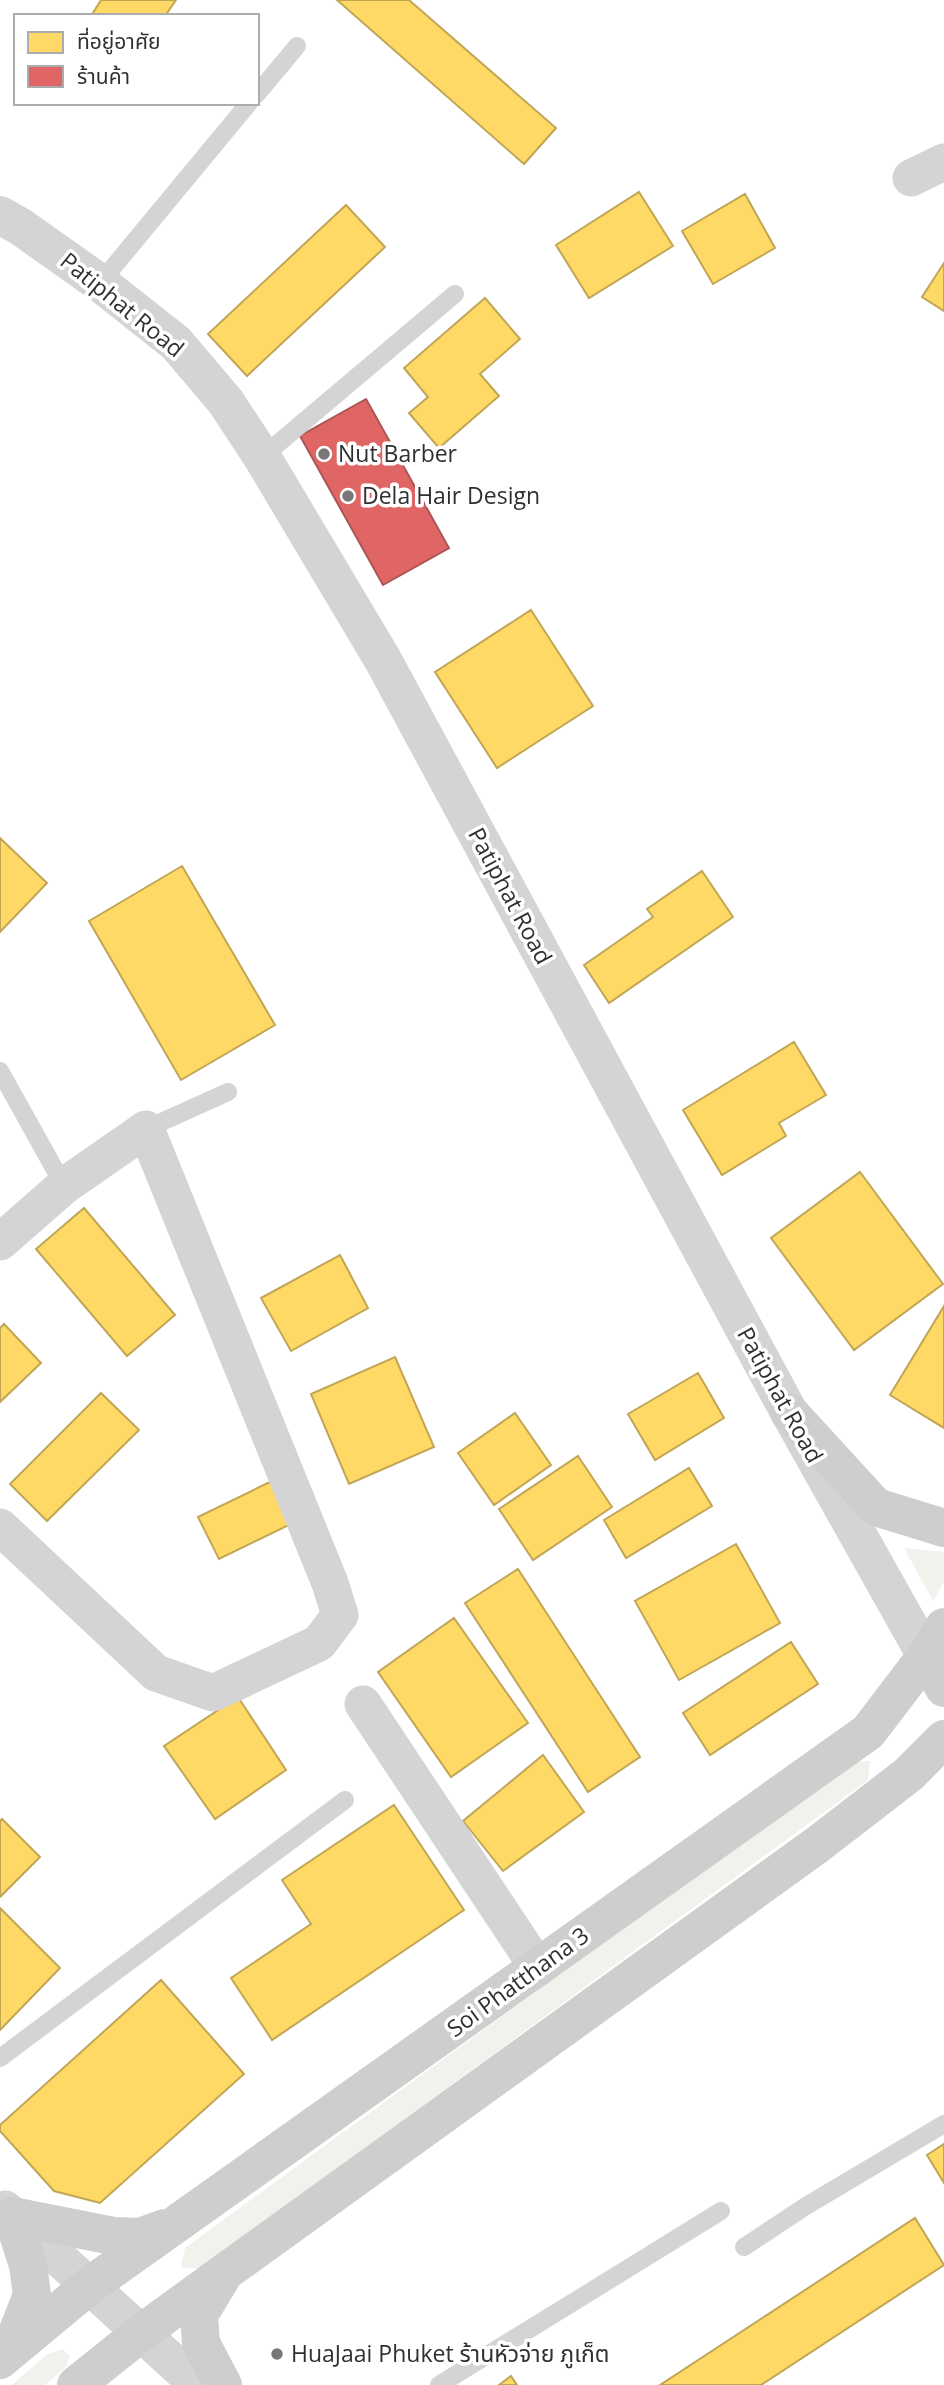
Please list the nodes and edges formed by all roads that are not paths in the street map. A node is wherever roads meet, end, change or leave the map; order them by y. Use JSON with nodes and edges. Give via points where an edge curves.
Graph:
{"nodes":[{"id":1,"x":297,"y":46,"type":"dead end"},
{"id":2,"x":259,"y":92,"type":"edge"},
{"id":3,"x":247,"y":105,"type":"edge"},
{"id":4,"x":944,"y":162,"type":"edge"},
{"id":5,"x":911,"y":178,"type":"dead end"},
{"id":6,"x":0,"y":215,"type":"edge"},
{"id":7,"x":100,"y":283,"type":"junction"},
{"id":8,"x":455,"y":294,"type":"dead end"},
{"id":9,"x":262,"y":457,"type":"junction"},
{"id":10,"x":0,"y":1071,"type":"edge"},
{"id":11,"x":228,"y":1092,"type":"dead end"},
{"id":12,"x":146,"y":1129,"type":"junction"},
{"id":13,"x":64,"y":1186,"type":"junction"},
{"id":14,"x":0,"y":1242,"type":"edge"},
{"id":15,"x":789,"y":1412,"type":"junction"},
{"id":16,"x":0,"y":1527,"type":"edge"},
{"id":17,"x":944,"y":1528,"type":"edge"},
{"id":18,"x":938,"y":1657,"type":"edge"},
{"id":19,"x":363,"y":1704,"type":"dead end"},
{"id":20,"x":944,"y":1739,"type":"edge"},
{"id":21,"x":345,"y":1800,"type":"dead end"},
{"id":22,"x":538,"y":1968,"type":"junction"},
{"id":23,"x":0,"y":2058,"type":"edge"},
{"id":24,"x":944,"y":2124,"type":"edge"},
{"id":25,"x":6,"y":2210,"type":"edge"},
{"id":26,"x":721,"y":2211,"type":"dead end"},
{"id":27,"x":181,"y":2222,"type":"junction"},
{"id":28,"x":744,"y":2247,"type":"dead end"},
{"id":29,"x":225,"y":2273,"type":"junction"},
{"id":30,"x":89,"y":2286,"type":"junction"},
{"id":31,"x":141,"y":2333,"type":"junction"},
{"id":32,"x":5,"y":2356,"type":"edge"},
{"id":33,"x":76,"y":2385,"type":"edge"},
{"id":34,"x":198,"y":2385,"type":"edge"},
{"id":35,"x":223,"y":2385,"type":"edge"},
{"id":36,"x":439,"y":2385,"type":"edge"}],
"edges":[{"from":1,"to":2,"type":"lane"},
{"from":3,"to":7,"type":"lane"},
{"from":4,"to":5,"type":"street"},
{"from":6,"to":7,"type":"street","name":"Patiphat Road"},
{"from":7,"to":9,"type":"street","name":"Patiphat Road","via":[[176,343],[226,402]]},
{"from":8,"to":9,"type":"lane"},
{"from":9,"to":15,"type":"street","name":"Patiphat Road","via":[[383,660]]},
{"from":10,"to":13,"type":"lane"},
{"from":11,"to":12,"type":"lane"},
{"from":12,"to":13,"type":"street"},
{"from":12,"to":16,"type":"street","via":[[340,1615],[319,1643],[213,1693],[156,1673]]},
{"from":13,"to":14,"type":"street"},
{"from":15,"to":17,"type":"main road","via":[[876,1507]]},
{"from":15,"to":18,"type":"street","name":"Patiphat Road"},
{"from":18,"to":22,"type":"main road","name":"Soi Phatthana 3","via":[[868,1732]]},
{"from":19,"to":22,"type":"street"},
{"from":20,"to":29,"type":"main road","via":[[909,1774],[817,1845]]},
{"from":21,"to":23,"type":"lane"},
{"from":22,"to":27,"type":"main road","name":"Soi Phatthana 3"},
{"from":24,"to":28,"type":"lane"},
{"from":25,"to":27,"type":"main road","via":[[74,2229],[126,2236]]},
{"from":25,"to":30,"type":"street"},
{"from":25,"to":32,"type":"main road","via":[[28,2265],[32,2295]]},
{"from":26,"to":36,"type":"lane"},
{"from":27,"to":30,"type":"main road","name":"Soi Phatthana 3"},
{"from":29,"to":31,"type":"main road"},
{"from":29,"to":35,"type":"main road","via":[[199,2315],[201,2343]]},
{"from":30,"to":31,"type":"street"},
{"from":30,"to":32,"type":"main road","name":"Soi Phatthana 3"},
{"from":31,"to":33,"type":"main road"},
{"from":31,"to":34,"type":"street"}]}
